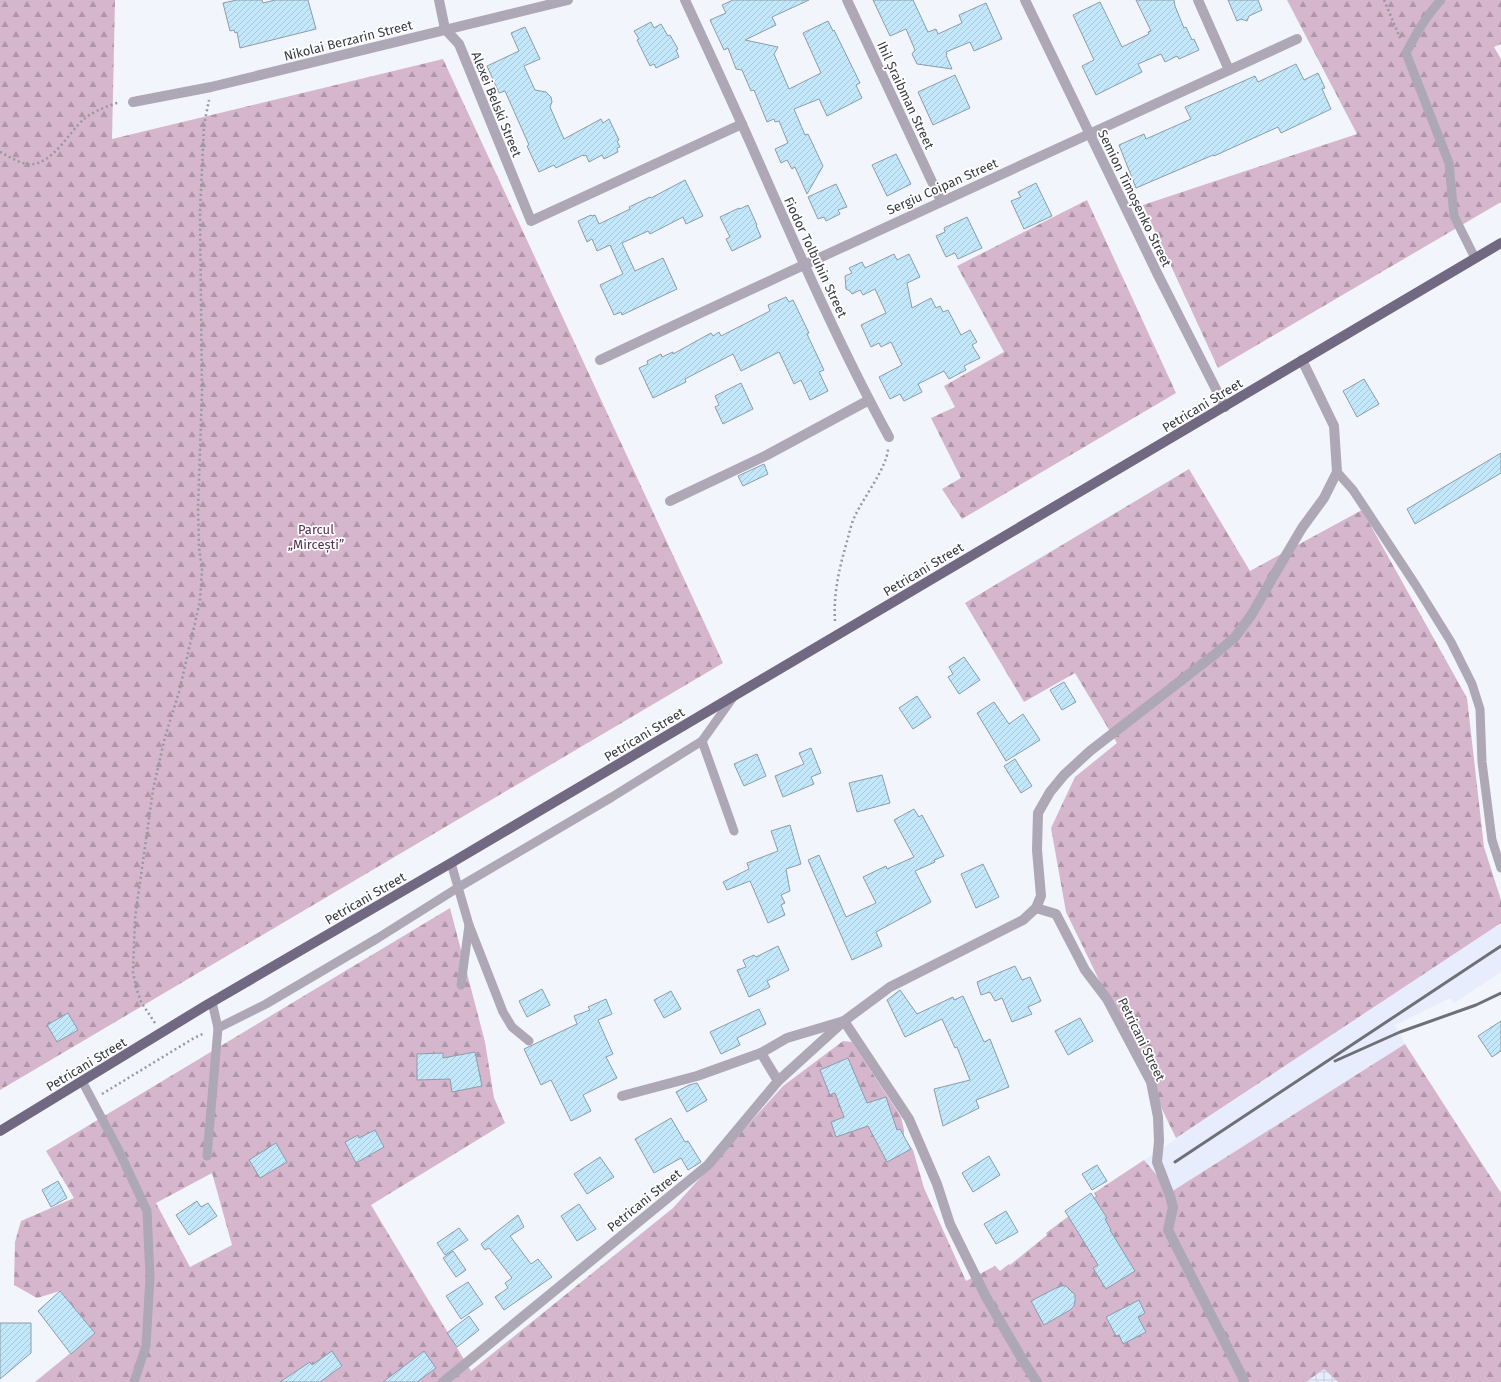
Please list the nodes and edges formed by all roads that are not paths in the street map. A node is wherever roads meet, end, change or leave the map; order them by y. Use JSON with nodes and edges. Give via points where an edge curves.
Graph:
{"nodes":[{"id":1,"x":438,"y":0,"type":"edge"},
{"id":2,"x":568,"y":0,"type":"edge"},
{"id":3,"x":685,"y":0,"type":"edge"},
{"id":4,"x":847,"y":0,"type":"edge"},
{"id":5,"x":1025,"y":0,"type":"edge"},
{"id":6,"x":1198,"y":0,"type":"edge"},
{"id":7,"x":1441,"y":0,"type":"edge"},
{"id":8,"x":445,"y":29,"type":"junction"},
{"id":9,"x":1297,"y":39,"type":"dead end"},
{"id":10,"x":1230,"y":70,"type":"junction"},
{"id":11,"x":133,"y":102,"type":"road end"},
{"id":12,"x":742,"y":124,"type":"junction"},
{"id":13,"x":1090,"y":134,"type":"junction"},
{"id":14,"x":941,"y":201,"type":"junction"},
{"id":15,"x":1501,"y":243,"type":"edge"},
{"id":16,"x":1475,"y":258,"type":"junction"},
{"id":17,"x":804,"y":264,"type":"junction"},
{"id":18,"x":600,"y":360,"type":"dead end"},
{"id":19,"x":1302,"y":360,"type":"junction"},
{"id":20,"x":869,"y":400,"type":"junction"},
{"id":21,"x":1225,"y":407,"type":"junction"},
{"id":22,"x":889,"y":437,"type":"road end"},
{"id":23,"x":1337,"y":472,"type":"junction"},
{"id":24,"x":670,"y":501,"type":"dead end"},
{"id":25,"x":734,"y":696,"type":"junction"},
{"id":26,"x":702,"y":741,"type":"junction"},
{"id":27,"x":734,"y":831,"type":"dead end"},
{"id":28,"x":451,"y":863,"type":"junction"},
{"id":29,"x":1501,"y":868,"type":"edge"},
{"id":30,"x":459,"y":888,"type":"junction"},
{"id":31,"x":1036,"y":908,"type":"junction"},
{"id":32,"x":469,"y":925,"type":"junction"},
{"id":33,"x":461,"y":985,"type":"dead end"},
{"id":34,"x":212,"y":1002,"type":"junction"},
{"id":35,"x":844,"y":1020,"type":"junction"},
{"id":36,"x":218,"y":1028,"type":"junction"},
{"id":37,"x":530,"y":1041,"type":"dead end"},
{"id":38,"x":761,"y":1053,"type":"junction"},
{"id":39,"x":82,"y":1081,"type":"junction"},
{"id":40,"x":778,"y":1081,"type":"junction"},
{"id":41,"x":622,"y":1096,"type":"dead end"},
{"id":42,"x":0,"y":1131,"type":"edge"},
{"id":43,"x":207,"y":1156,"type":"dead end"},
{"id":44,"x":134,"y":1382,"type":"edge"},
{"id":45,"x":443,"y":1382,"type":"edge"},
{"id":46,"x":1037,"y":1382,"type":"edge"},
{"id":47,"x":1244,"y":1382,"type":"edge"}],
"edges":[{"from":1,"to":8,"type":"street","name":"Alexei Belski Street"},
{"from":2,"to":8,"type":"street","name":"Nikolai Berzarin Street"},
{"from":3,"to":12,"type":"street","name":"Fiodor Tolbuhin Street"},
{"from":4,"to":14,"type":"street","name":"Ihil Șraibman Street"},
{"from":5,"to":13,"type":"street","name":"Semion Timoșenko Street"},
{"from":6,"to":10,"type":"street"},
{"from":7,"to":16,"type":"lane","via":[[1416,33],[1406,54],[1449,163],[1454,216]]},
{"from":8,"to":11,"type":"street","name":"Nikolai Berzarin Street","via":[[211,87]]},
{"from":8,"to":12,"type":"street","name":"Alexei Belski Street","via":[[459,44],[531,221]]},
{"from":9,"to":10,"type":"street","name":"Sergiu Coipan Street"},
{"from":10,"to":13,"type":"street","name":"Sergiu Coipan Street"},
{"from":12,"to":17,"type":"street","name":"Fiodor Tolbuhin Street"},
{"from":13,"to":14,"type":"street","name":"Sergiu Coipan Street"},
{"from":13,"to":21,"type":"street","name":"Semion Timoșenko Street"},
{"from":14,"to":17,"type":"street","name":"Sergiu Coipan Street"},
{"from":15,"to":16,"type":"main road","name":"Petricani Street"},
{"from":16,"to":19,"type":"main road","name":"Petricani Street"},
{"from":17,"to":18,"type":"street","name":"Sergiu Coipan Street"},
{"from":17,"to":20,"type":"street","name":"Fiodor Tolbuhin Street"},
{"from":19,"to":21,"type":"main road","name":"Petricani Street"},
{"from":19,"to":23,"type":"street","via":[[1334,426]]},
{"from":20,"to":22,"type":"street","name":"Fiodor Tolbuhin Street"},
{"from":20,"to":24,"type":"street","via":[[767,455]]},
{"from":21,"to":25,"type":"main road","name":"Petricani Street"},
{"from":23,"to":29,"type":"lane","via":[[1353,490],[1415,584],[1451,642],[1472,684],[1480,709],[1482,762],[1492,840]]},
{"from":23,"to":31,"type":"street","via":[[1324,498],[1302,528],[1252,614],[1235,637],[1090,751],[1050,792],[1038,813],[1037,850],[1041,896]]},
{"from":25,"to":26,"type":"lane"},
{"from":25,"to":28,"type":"main road","name":"Petricani Street"},
{"from":26,"to":27,"type":"lane"},
{"from":26,"to":30,"type":"lane"},
{"from":28,"to":30,"type":"lane"},
{"from":28,"to":34,"type":"main road","name":"Petricani Street"},
{"from":30,"to":32,"type":"lane"},
{"from":30,"to":36,"type":"lane","via":[[266,1004]]},
{"from":31,"to":35,"type":"street","name":"Petricani Street","via":[[1023,920],[890,987]]},
{"from":31,"to":47,"type":"street","name":"Petricani Street","via":[[1056,914],[1085,970],[1108,999],[1151,1082],[1158,1117],[1157,1162],[1173,1207],[1168,1230]]},
{"from":32,"to":33,"type":"lane"},
{"from":32,"to":37,"type":"lane","via":[[503,1012],[512,1027]]},
{"from":34,"to":36,"type":"lane"},
{"from":34,"to":39,"type":"main road","name":"Petricani Street"},
{"from":35,"to":38,"type":"street","name":"Petricani Street","via":[[787,1038]]},
{"from":35,"to":40,"type":"street","name":"Petricani Street"},
{"from":35,"to":46,"type":"street","via":[[909,1119],[937,1184],[950,1224],[986,1297]]},
{"from":36,"to":43,"type":"lane"},
{"from":38,"to":40,"type":"street"},
{"from":38,"to":41,"type":"street","name":"Petricani Street","via":[[697,1076]]},
{"from":39,"to":42,"type":"main road","name":"Petricani Street"},
{"from":39,"to":44,"type":"lane","via":[[147,1211],[150,1277],[146,1346]]},
{"from":40,"to":45,"type":"street","name":"Petricani Street","via":[[708,1165]]}]}
